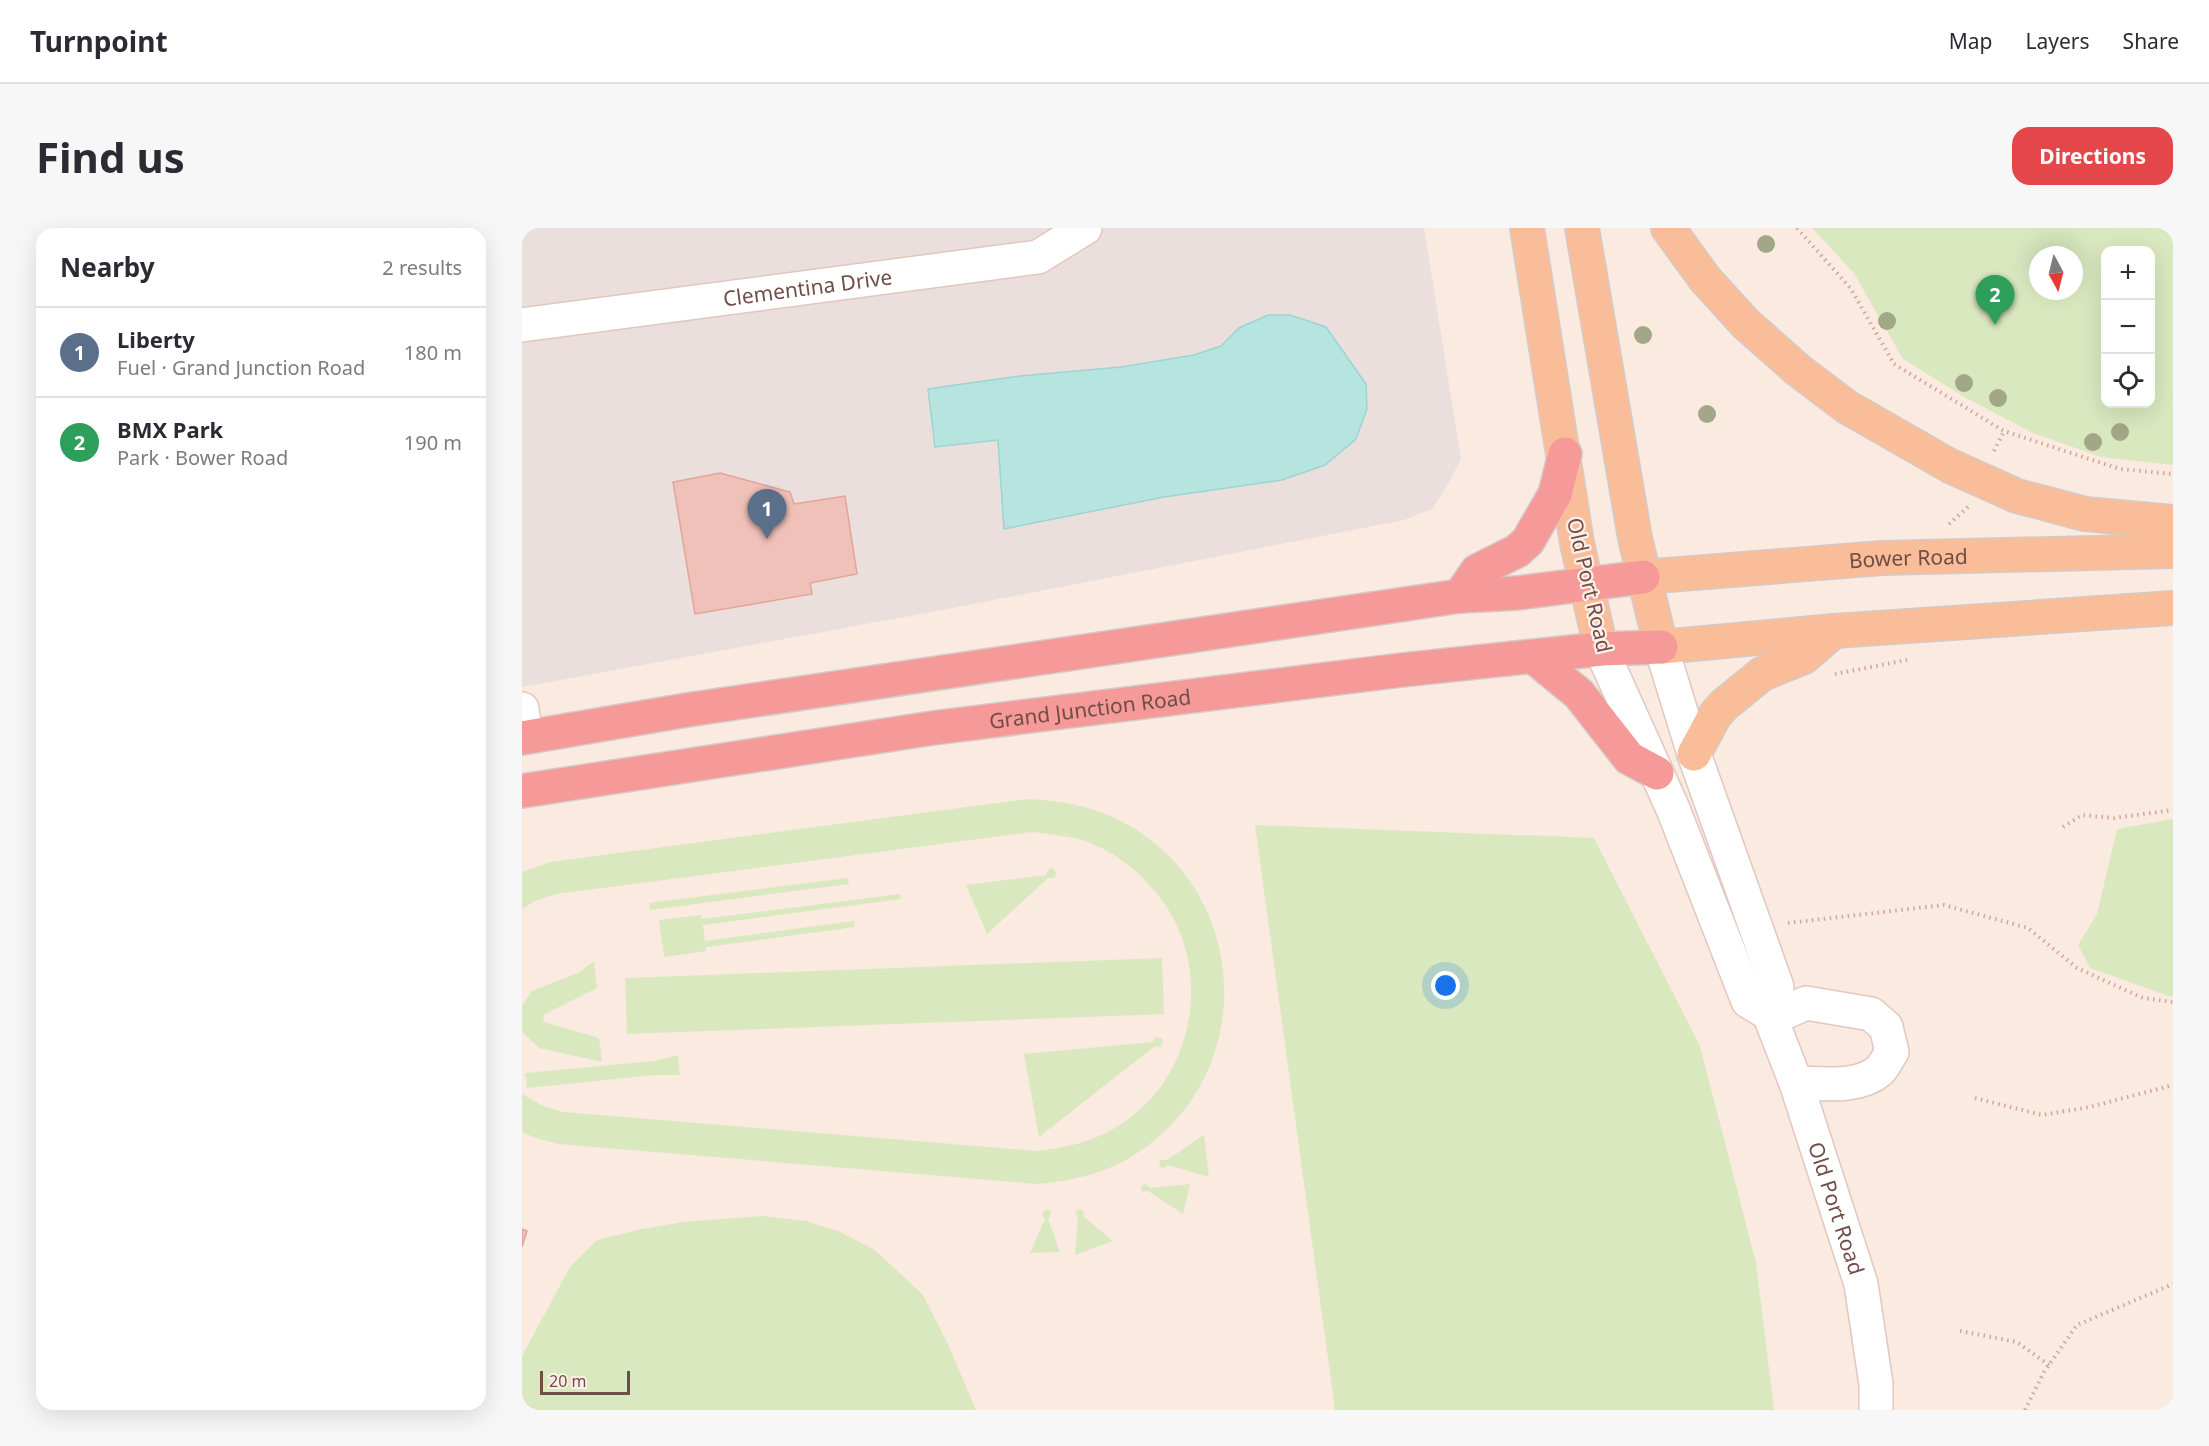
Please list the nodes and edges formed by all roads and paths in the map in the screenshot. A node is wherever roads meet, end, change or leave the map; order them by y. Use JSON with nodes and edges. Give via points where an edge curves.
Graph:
{"nodes":[{"id":1,"x":1085,"y":228,"type":"edge"},
{"id":2,"x":1527,"y":228,"type":"edge"},
{"id":3,"x":1582,"y":228,"type":"edge"},
{"id":4,"x":1668,"y":228,"type":"edge"},
{"id":5,"x":1797,"y":228,"type":"edge"},
{"id":6,"x":522,"y":325,"type":"edge"},
{"id":7,"x":2004,"y":431,"type":"junction"},
{"id":8,"x":1994,"y":452,"type":"dead end"},
{"id":9,"x":1565,"y":454,"type":"junction"},
{"id":10,"x":2173,"y":474,"type":"edge"},
{"id":11,"x":2173,"y":522,"type":"edge"},
{"id":12,"x":2173,"y":551,"type":"edge"},
{"id":13,"x":1643,"y":577,"type":"junction"},
{"id":14,"x":1585,"y":585,"type":"junction"},
{"id":15,"x":1460,"y":596,"type":"junction"},
{"id":16,"x":2173,"y":608,"type":"edge"},
{"id":17,"x":1834,"y":631,"type":"junction"},
{"id":18,"x":1661,"y":646,"type":"junction"},
{"id":19,"x":1601,"y":649,"type":"junction"},
{"id":20,"x":1535,"y":658,"type":"junction"},
{"id":21,"x":1918,"y":658,"type":"dead end"},
{"id":22,"x":1830,"y":675,"type":"dead end"},
{"id":23,"x":524,"y":728,"type":"edge"},
{"id":24,"x":1694,"y":754,"type":"junction"},
{"id":25,"x":1658,"y":773,"type":"junction"},
{"id":26,"x":522,"y":791,"type":"edge"},
{"id":27,"x":2173,"y":810,"type":"edge"},
{"id":28,"x":2063,"y":827,"type":"dead end"},
{"id":29,"x":1779,"y":924,"type":"dead end"},
{"id":30,"x":2173,"y":1002,"type":"edge"},
{"id":31,"x":1770,"y":1017,"type":"junction"},
{"id":32,"x":1796,"y":1083,"type":"junction"},
{"id":33,"x":2173,"y":1085,"type":"edge"},
{"id":34,"x":1975,"y":1098,"type":"dead end"},
{"id":35,"x":2173,"y":1284,"type":"edge"},
{"id":36,"x":1960,"y":1331,"type":"dead end"},
{"id":37,"x":2049,"y":1365,"type":"junction"},
{"id":38,"x":1876,"y":1410,"type":"edge"},
{"id":39,"x":2025,"y":1410,"type":"edge"}],
"edges":[{"from":1,"to":6,"type":"street","name":"Clementina Drive","via":[[1038,257]]},
{"from":2,"to":9,"type":"main road","name":"Old Port Road"},
{"from":3,"to":13,"type":"main road"},
{"from":4,"to":11,"type":"main road","via":[[1705,279],[1745,323],[1847,408],[1950,466],[2017,496],[2085,514]]},
{"from":5,"to":7,"type":"path","via":[[1851,289],[1894,364]]},
{"from":7,"to":8,"type":"path"},
{"from":7,"to":10,"type":"path","via":[[2120,469]]},
{"from":9,"to":14,"type":"main road","name":"Old Port Road"},
{"from":9,"to":15,"type":"highway","via":[[1555,494],[1528,541],[1517,551],[1477,571]]},
{"from":12,"to":13,"type":"main road","name":"Bower Road","via":[[1882,558]]},
{"from":13,"to":14,"type":"highway"},
{"from":13,"to":18,"type":"main road"},
{"from":14,"to":15,"type":"highway"},
{"from":14,"to":19,"type":"main road","name":"Old Port Road"},
{"from":15,"to":23,"type":"highway","via":[[687,710]]},
{"from":16,"to":17,"type":"main road"},
{"from":17,"to":18,"type":"main road"},
{"from":17,"to":24,"type":"main road","via":[[1804,657],[1762,674],[1724,705]]},
{"from":18,"to":19,"type":"highway","name":"Grand Junction Road"},
{"from":18,"to":24,"type":"street"},
{"from":19,"to":20,"type":"highway","name":"Grand Junction Road"},
{"from":19,"to":25,"type":"street","name":"Old Port Road"},
{"from":20,"to":25,"type":"highway","via":[[1579,694],[1629,758]]},
{"from":20,"to":26,"type":"highway","name":"Grand Junction Road","via":[[1390,671],[933,728]]},
{"from":21,"to":22,"type":"path"},
{"from":24,"to":31,"type":"street","via":[[1777,987]]},
{"from":25,"to":31,"type":"street","name":"Old Port Road","via":[[1748,1001]]},
{"from":27,"to":28,"type":"path","via":[[2114,818],[2082,815]]},
{"from":29,"to":30,"type":"path","via":[[1944,905],[2028,928],[2077,968],[2143,998]]},
{"from":31,"to":32,"type":"street","name":"Old Port Road"},
{"from":31,"to":32,"type":"street","via":[[1806,1003],[1871,1014],[1886,1027],[1892,1052],[1880,1071],[1861,1080]]},
{"from":32,"to":38,"type":"street","name":"Old Port Road","via":[[1861,1284],[1876,1384]]},
{"from":33,"to":34,"type":"path","via":[[2042,1115]]},
{"from":35,"to":37,"type":"path","via":[[2077,1325]]},
{"from":36,"to":37,"type":"path","via":[[2017,1342]]},
{"from":37,"to":39,"type":"path"}]}
